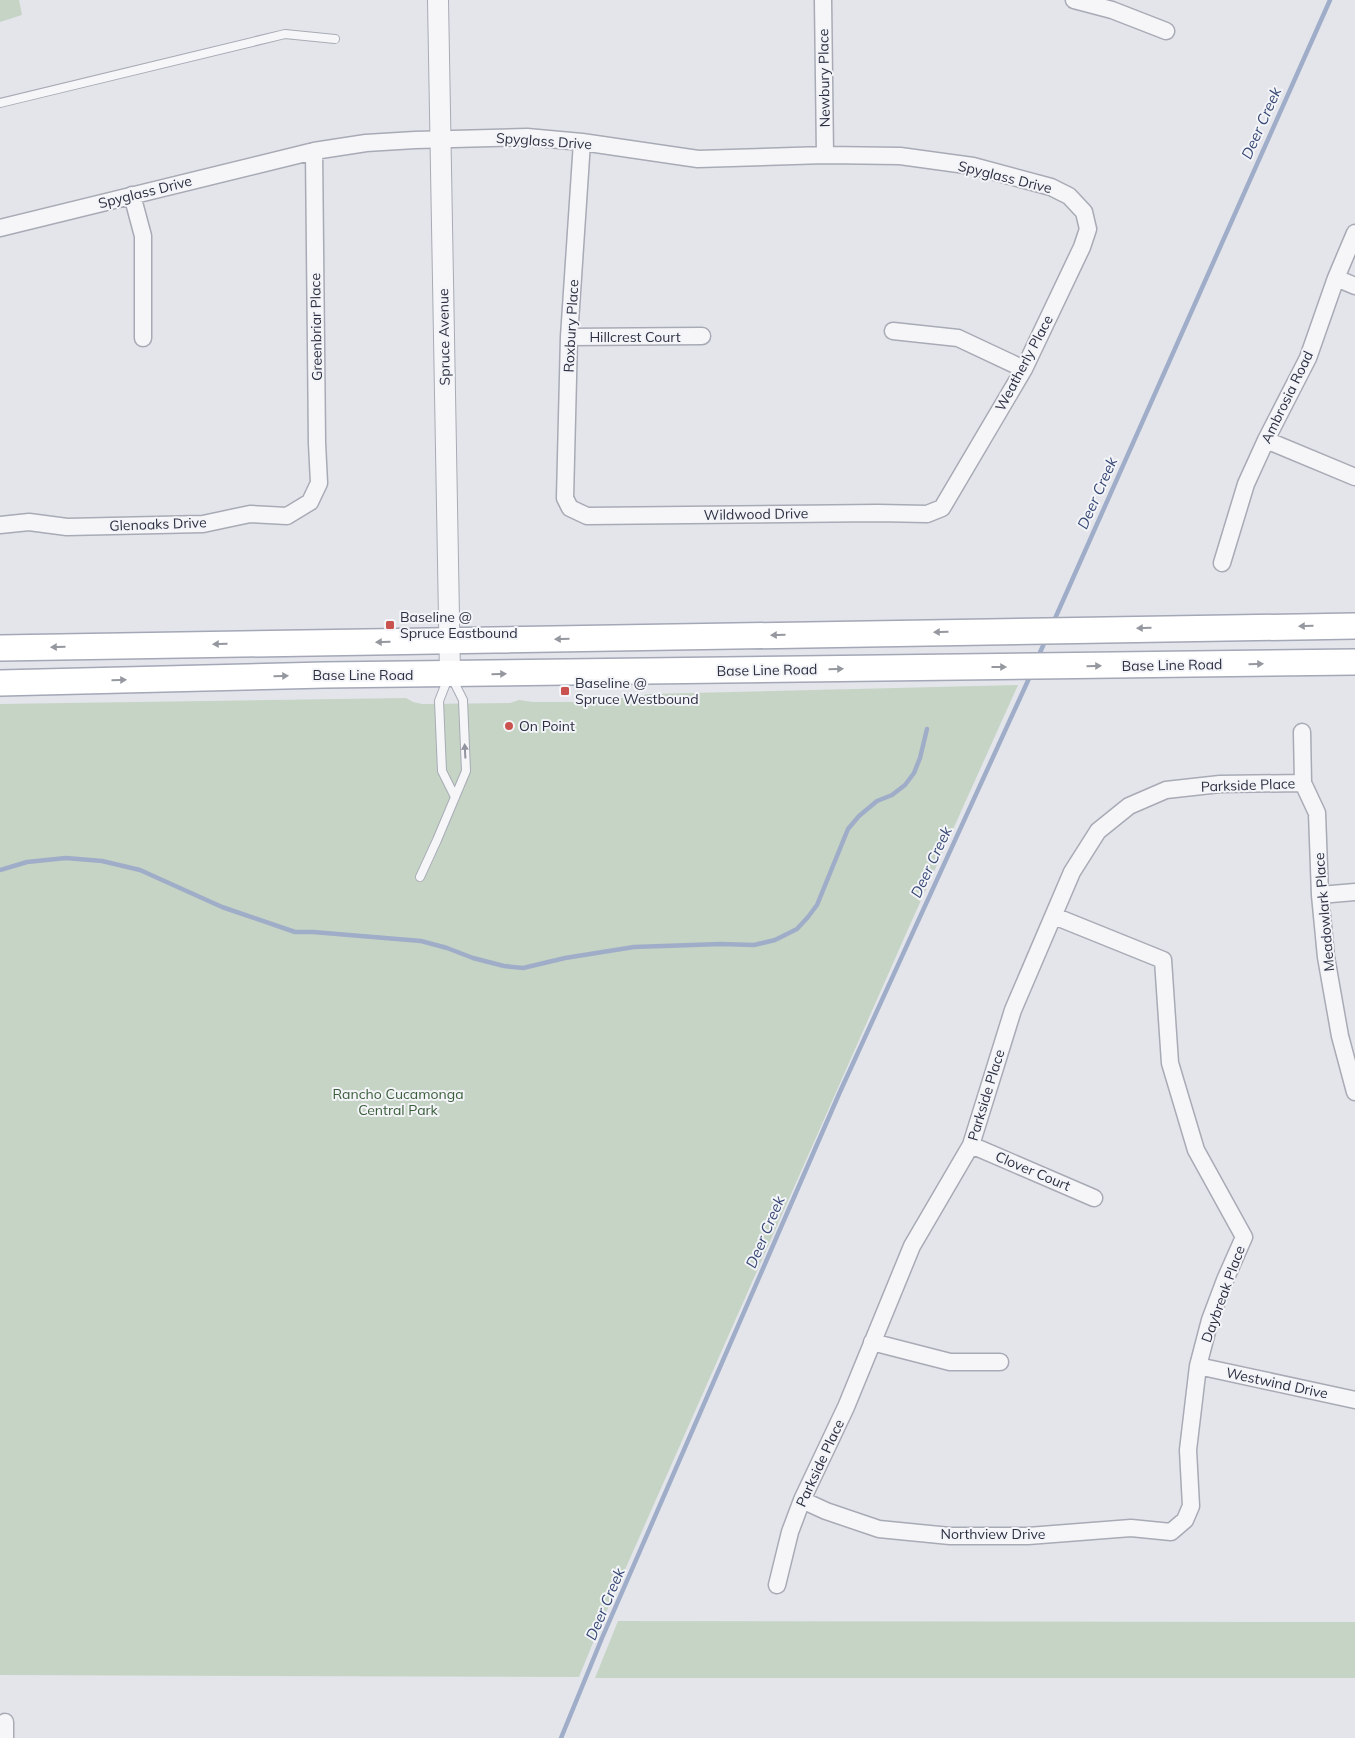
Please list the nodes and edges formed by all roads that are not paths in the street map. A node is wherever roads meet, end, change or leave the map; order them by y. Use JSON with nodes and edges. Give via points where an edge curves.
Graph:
{"nodes":[{"id":1,"x":438,"y":0,"type":"edge"},
{"id":2,"x":823,"y":0,"type":"edge"},
{"id":3,"x":1074,"y":0,"type":"edge"},
{"id":4,"x":1166,"y":31,"type":"dead end"},
{"id":5,"x":335,"y":39,"type":"dead end"},
{"id":6,"x":0,"y":103,"type":"edge"},
{"id":7,"x":441,"y":139,"type":"junction"},
{"id":8,"x":582,"y":142,"type":"junction"},
{"id":9,"x":314,"y":151,"type":"junction"},
{"id":10,"x":825,"y":155,"type":"junction"},
{"id":11,"x":132,"y":195,"type":"junction"},
{"id":12,"x":1084,"y":212,"type":"joint"},
{"id":13,"x":0,"y":228,"type":"edge"},
{"id":14,"x":1355,"y":233,"type":"edge"},
{"id":15,"x":1336,"y":278,"type":"junction"},
{"id":16,"x":1355,"y":286,"type":"edge"},
{"id":17,"x":893,"y":331,"type":"dead end"},
{"id":18,"x":702,"y":336,"type":"dead end"},
{"id":19,"x":569,"y":337,"type":"junction"},
{"id":20,"x":143,"y":338,"type":"dead end"},
{"id":21,"x":1024,"y":369,"type":"junction"},
{"id":22,"x":1266,"y":440,"type":"junction"},
{"id":23,"x":1355,"y":477,"type":"edge"},
{"id":24,"x":310,"y":502,"type":"joint"},
{"id":25,"x":570,"y":508,"type":"joint"},
{"id":26,"x":942,"y":508,"type":"joint"},
{"id":27,"x":0,"y":525,"type":"edge"},
{"id":28,"x":1222,"y":563,"type":"dead end"},
{"id":29,"x":1355,"y":626,"type":"edge"},
{"id":30,"x":449,"y":641,"type":"junction"},
{"id":31,"x":0,"y":648,"type":"edge"},
{"id":32,"x":1355,"y":662,"type":"edge"},
{"id":33,"x":450,"y":674,"type":"junction"},
{"id":34,"x":0,"y":682,"type":"edge"},
{"id":35,"x":1302,"y":732,"type":"dead end"},
{"id":36,"x":1303,"y":784,"type":"junction"},
{"id":37,"x":455,"y":798,"type":"junction"},
{"id":38,"x":420,"y":877,"type":"dead end"},
{"id":39,"x":1355,"y":892,"type":"edge"},
{"id":40,"x":1320,"y":895,"type":"junction"},
{"id":41,"x":1054,"y":916,"type":"junction"},
{"id":42,"x":1355,"y":1092,"type":"edge"},
{"id":43,"x":971,"y":1145,"type":"junction"},
{"id":44,"x":1094,"y":1198,"type":"dead end"},
{"id":45,"x":872,"y":1342,"type":"junction"},
{"id":46,"x":1000,"y":1362,"type":"dead end"},
{"id":47,"x":1198,"y":1366,"type":"junction"},
{"id":48,"x":1355,"y":1400,"type":"edge"},
{"id":49,"x":802,"y":1500,"type":"junction"},
{"id":50,"x":1185,"y":1520,"type":"joint"},
{"id":51,"x":777,"y":1585,"type":"dead end"}],
"edges":[{"from":1,"to":7,"type":"street","name":"Spruce Avenue"},
{"from":2,"to":10,"type":"street","name":"Newbury Place"},
{"from":3,"to":4,"type":"street","via":[[1112,10]]},
{"from":5,"to":6,"type":"lane","via":[[285,34]]},
{"from":7,"to":8,"type":"street","name":"Spyglass Drive","via":[[527,137]]},
{"from":7,"to":9,"type":"street","name":"Spyglass Drive","via":[[366,143]]},
{"from":7,"to":30,"type":"street","name":"Spruce Avenue"},
{"from":8,"to":10,"type":"street","name":"Spyglass Drive","via":[[698,159]]},
{"from":8,"to":19,"type":"street","name":"Roxbury Place"},
{"from":9,"to":11,"type":"street","name":"Spyglass Drive"},
{"from":9,"to":24,"type":"street","name":"Greenbriar Place","via":[[319,483]]},
{"from":10,"to":12,"type":"street","name":"Spyglass Drive","via":[[900,156],[973,166],[1051,187],[1070,196]]},
{"from":11,"to":13,"type":"street","name":"Spyglass Drive"},
{"from":11,"to":20,"type":"street","via":[[143,236]]},
{"from":12,"to":21,"type":"street","name":"Weatherly Place","via":[[1088,229],[1082,247]]},
{"from":14,"to":15,"type":"street","name":"Ambrosia Road"},
{"from":15,"to":16,"type":"street"},
{"from":15,"to":22,"type":"street","name":"Ambrosia Road","via":[[1308,358]]},
{"from":17,"to":21,"type":"street","via":[[958,338]]},
{"from":18,"to":19,"type":"street","name":"Hillcrest Court"},
{"from":19,"to":25,"type":"street","name":"Roxbury Place","via":[[566,498]]},
{"from":21,"to":26,"type":"street","name":"Weatherly Place"},
{"from":22,"to":23,"type":"street"},
{"from":22,"to":28,"type":"street","name":"Ambrosia Road","via":[[1246,484]]},
{"from":24,"to":27,"type":"street","name":"Glenoaks Drive","via":[[288,516],[250,514],[203,524],[67,528],[29,522]]},
{"from":25,"to":26,"type":"street","name":"Wildwood Drive","via":[[587,516],[927,514]]},
{"from":29,"to":30,"type":"main road","one_way":true},
{"from":30,"to":31,"type":"main road","one_way":true},
{"from":30,"to":33,"type":"street","name":"Spruce Avenue"},
{"from":33,"to":32,"type":"main road","name":"Base Line Road","one_way":true},
{"from":34,"to":33,"type":"main road","name":"Base Line Road","one_way":true},
{"from":33,"to":37,"type":"lane","via":[[439,701],[442,771]]},
{"from":37,"to":33,"type":"lane","one_way":true,"via":[[466,771],[463,700]]},
{"from":35,"to":36,"type":"street","name":"Meadowlark Place"},
{"from":36,"to":40,"type":"street","name":"Meadowlark Place","via":[[1317,813]]},
{"from":36,"to":41,"type":"street","name":"Parkside Place","via":[[1220,784],[1166,790],[1129,806],[1098,831],[1072,872]]},
{"from":37,"to":38,"type":"lane"},
{"from":39,"to":40,"type":"street"},
{"from":40,"to":42,"type":"street","name":"Meadowlark Place","via":[[1326,957],[1340,1036]]},
{"from":41,"to":43,"type":"street","name":"Parkside Place","via":[[1012,1010]]},
{"from":41,"to":47,"type":"street","name":"Daybreak Place","via":[[1163,960],[1170,1063],[1196,1150],[1244,1237],[1210,1320]]},
{"from":43,"to":44,"type":"street","name":"Clover Court"},
{"from":43,"to":45,"type":"street","name":"Parkside Place","via":[[912,1246]]},
{"from":45,"to":46,"type":"street","via":[[950,1362]]},
{"from":45,"to":49,"type":"street","name":"Parkside Place","via":[[846,1407]]},
{"from":47,"to":48,"type":"street","name":"Westwind Drive"},
{"from":47,"to":50,"type":"street","name":"Daybreak Place","via":[[1188,1450],[1191,1506]]},
{"from":49,"to":50,"type":"street","name":"Northview Drive","via":[[879,1529],[950,1536],[1028,1536],[1131,1528],[1171,1532]]},
{"from":49,"to":51,"type":"street","name":"Parkside Place"}]}
